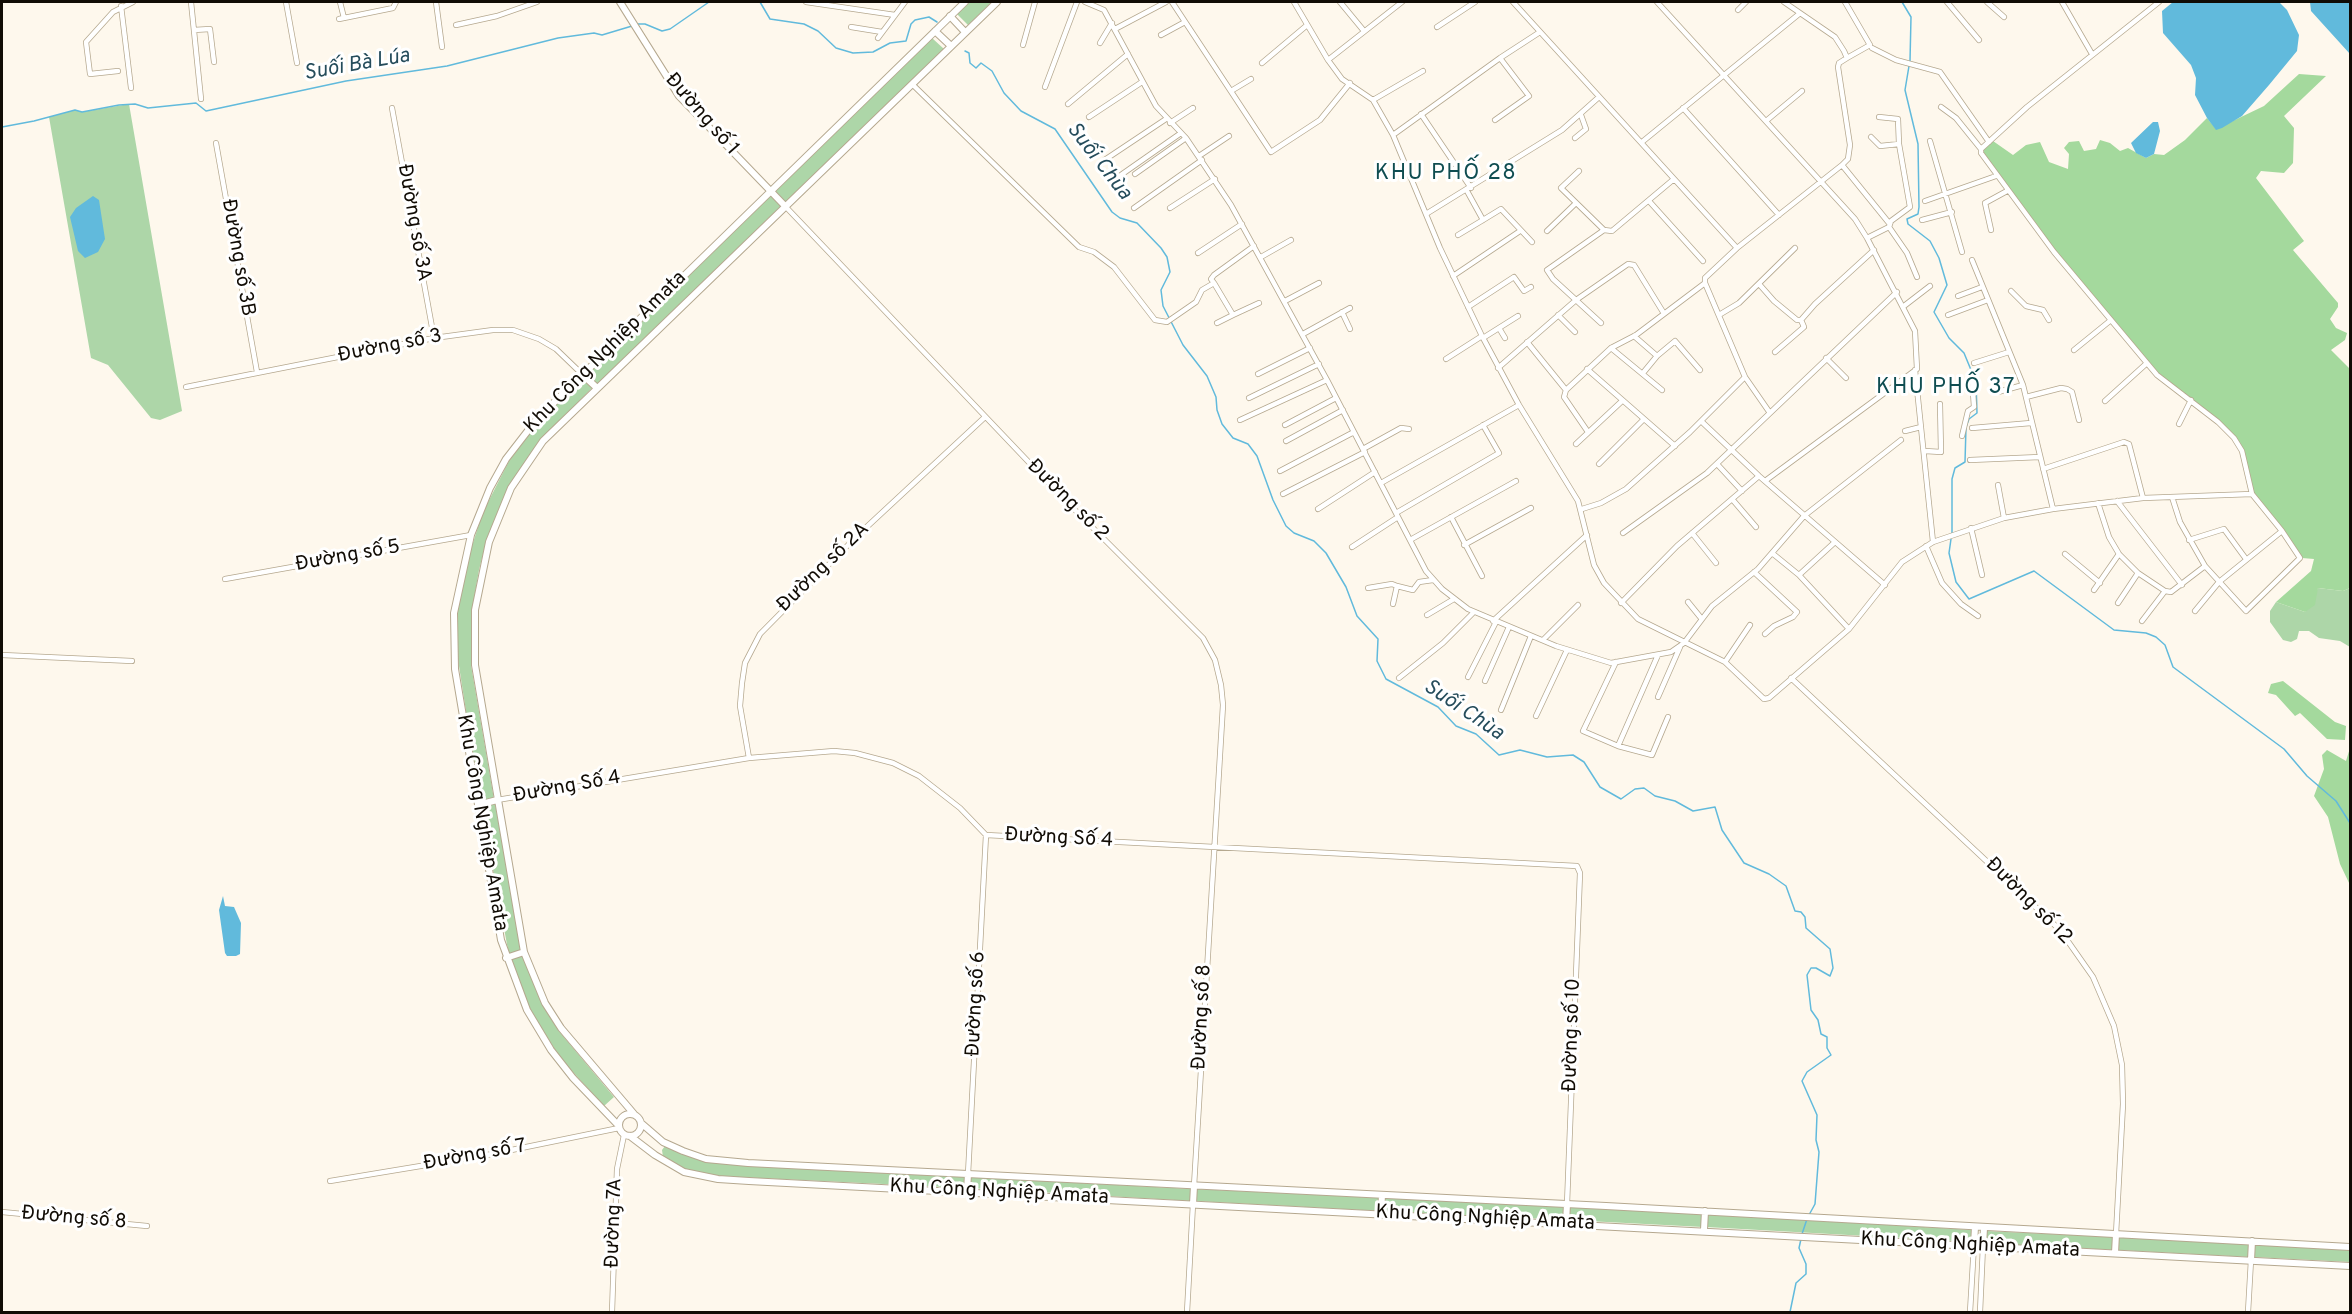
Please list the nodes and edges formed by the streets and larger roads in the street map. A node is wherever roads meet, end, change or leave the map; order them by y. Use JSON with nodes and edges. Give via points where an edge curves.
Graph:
{"nodes":[{"id":1,"x":133,"y":2,"type":"edge"},
{"id":2,"x":191,"y":2,"type":"edge"},
{"id":3,"x":286,"y":2,"type":"edge"},
{"id":4,"x":340,"y":2,"type":"edge"},
{"id":5,"x":396,"y":2,"type":"edge"},
{"id":6,"x":436,"y":2,"type":"edge"},
{"id":7,"x":537,"y":2,"type":"edge"},
{"id":8,"x":620,"y":2,"type":"edge"},
{"id":9,"x":806,"y":2,"type":"edge"},
{"id":10,"x":905,"y":2,"type":"edge"},
{"id":11,"x":966,"y":2,"type":"edge"},
{"id":12,"x":997,"y":2,"type":"edge"},
{"id":13,"x":1035,"y":2,"type":"edge"},
{"id":14,"x":1077,"y":2,"type":"edge"},
{"id":15,"x":1085,"y":2,"type":"edge"},
{"id":16,"x":1166,"y":2,"type":"edge"},
{"id":17,"x":1172,"y":2,"type":"edge"},
{"id":18,"x":1294,"y":2,"type":"edge"},
{"id":19,"x":1340,"y":2,"type":"edge"},
{"id":20,"x":1402,"y":2,"type":"edge"},
{"id":21,"x":1475,"y":2,"type":"edge"},
{"id":22,"x":1513,"y":2,"type":"edge"},
{"id":23,"x":1656,"y":2,"type":"edge"},
{"id":24,"x":1666,"y":2,"type":"edge"},
{"id":25,"x":1746,"y":2,"type":"edge"},
{"id":26,"x":1784,"y":2,"type":"edge"},
{"id":27,"x":1845,"y":2,"type":"edge"},
{"id":28,"x":1947,"y":2,"type":"edge"},
{"id":29,"x":1987,"y":2,"type":"edge"},
{"id":30,"x":2062,"y":2,"type":"edge"},
{"id":31,"x":2159,"y":2,"type":"edge"},
{"id":32,"x":122,"y":6,"type":"junction"},
{"id":33,"x":1662,"y":7,"type":"junction"},
{"id":34,"x":1738,"y":10,"type":"dead end"},
{"id":35,"x":1799,"y":14,"type":"junction"},
{"id":36,"x":895,"y":15,"type":"junction"},
{"id":37,"x":950,"y":16,"type":"junction"},
{"id":38,"x":2004,"y":17,"type":"dead end"},
{"id":39,"x":1185,"y":22,"type":"junction"},
{"id":40,"x":1112,"y":23,"type":"junction"},
{"id":41,"x":456,"y":25,"type":"dead end"},
{"id":42,"x":1306,"y":26,"type":"junction"},
{"id":43,"x":851,"y":27,"type":"dead end"},
{"id":44,"x":1437,"y":27,"type":"dead end"},
{"id":45,"x":1115,"y":29,"type":"junction"},
{"id":46,"x":194,"y":30,"type":"junction"},
{"id":47,"x":935,"y":31,"type":"junction"},
{"id":48,"x":1364,"y":31,"type":"junction"},
{"id":49,"x":882,"y":32,"type":"junction"},
{"id":50,"x":965,"y":32,"type":"junction"},
{"id":51,"x":1540,"y":32,"type":"junction"},
{"id":52,"x":1161,"y":35,"type":"dead end"},
{"id":53,"x":878,"y":38,"type":"dead end"},
{"id":54,"x":1979,"y":40,"type":"dead end"},
{"id":55,"x":1100,"y":43,"type":"dead end"},
{"id":56,"x":1023,"y":45,"type":"dead end"},
{"id":57,"x":951,"y":46,"type":"junction"},
{"id":58,"x":442,"y":47,"type":"dead end"},
{"id":59,"x":1872,"y":48,"type":"dead end"},
{"id":60,"x":1128,"y":54,"type":"junction"},
{"id":61,"x":2092,"y":54,"type":"junction"},
{"id":62,"x":1500,"y":58,"type":"junction"},
{"id":63,"x":1847,"y":58,"type":"junction"},
{"id":64,"x":1328,"y":60,"type":"junction"},
{"id":65,"x":214,"y":62,"type":"dead end"},
{"id":66,"x":297,"y":63,"type":"dead end"},
{"id":67,"x":1262,"y":63,"type":"dead end"},
{"id":68,"x":117,"y":71,"type":"dead end"},
{"id":69,"x":1423,"y":72,"type":"dead end"},
{"id":70,"x":1723,"y":75,"type":"junction"},
{"id":71,"x":1251,"y":79,"type":"dead end"},
{"id":72,"x":1142,"y":82,"type":"junction"},
{"id":73,"x":1350,"y":83,"type":"junction"},
{"id":74,"x":912,"y":84,"type":"junction"},
{"id":75,"x":131,"y":87,"type":"dead end"},
{"id":76,"x":1046,"y":87,"type":"dead end"},
{"id":77,"x":1231,"y":91,"type":"junction"},
{"id":78,"x":1802,"y":91,"type":"dead end"},
{"id":79,"x":1599,"y":97,"type":"junction"},
{"id":80,"x":201,"y":99,"type":"dead end"},
{"id":81,"x":1373,"y":100,"type":"junction"},
{"id":82,"x":1068,"y":104,"type":"dead end"},
{"id":83,"x":1941,"y":107,"type":"dead end"},
{"id":84,"x":392,"y":108,"type":"dead end"},
{"id":85,"x":1193,"y":108,"type":"dead end"},
{"id":86,"x":1683,"y":108,"type":"junction"},
{"id":87,"x":1421,"y":114,"type":"junction"},
{"id":88,"x":1581,"y":115,"type":"junction"},
{"id":89,"x":1089,"y":117,"type":"dead end"},
{"id":90,"x":1879,"y":117,"type":"dead end"},
{"id":91,"x":1495,"y":120,"type":"dead end"},
{"id":92,"x":1168,"y":121,"type":"junction"},
{"id":93,"x":1766,"y":121,"type":"junction"},
{"id":94,"x":1181,"y":133,"type":"junction"},
{"id":95,"x":1393,"y":135,"type":"junction"},
{"id":96,"x":1229,"y":136,"type":"dead end"},
{"id":97,"x":1871,"y":137,"type":"dead end"},
{"id":98,"x":1186,"y":138,"type":"junction"},
{"id":99,"x":1575,"y":138,"type":"dead end"},
{"id":100,"x":1930,"y":141,"type":"dead end"},
{"id":101,"x":1642,"y":142,"type":"junction"},
{"id":102,"x":1989,"y":142,"type":"junction"},
{"id":103,"x":216,"y":143,"type":"dead end"},
{"id":104,"x":1899,"y":144,"type":"junction"},
{"id":105,"x":1981,"y":149,"type":"junction"},
{"id":106,"x":1201,"y":158,"type":"junction"},
{"id":107,"x":1100,"y":163,"type":"dead end"},
{"id":108,"x":1842,"y":165,"type":"junction"},
{"id":109,"x":1579,"y":171,"type":"dead end"},
{"id":110,"x":1135,"y":174,"type":"dead end"},
{"id":111,"x":1996,"y":176,"type":"junction"},
{"id":112,"x":1118,"y":177,"type":"dead end"},
{"id":113,"x":1215,"y":179,"type":"junction"},
{"id":114,"x":1674,"y":179,"type":"junction"},
{"id":115,"x":1822,"y":182,"type":"junction"},
{"id":116,"x":1469,"y":189,"type":"junction"},
{"id":117,"x":769,"y":191,"type":"junction"},
{"id":118,"x":2007,"y":191,"type":"junction"},
{"id":119,"x":1947,"y":194,"type":"junction"},
{"id":120,"x":1649,"y":201,"type":"junction"},
{"id":121,"x":1925,"y":201,"type":"dead end"},
{"id":122,"x":1576,"y":203,"type":"junction"},
{"id":123,"x":785,"y":206,"type":"junction"},
{"id":124,"x":1134,"y":208,"type":"dead end"},
{"id":125,"x":1170,"y":208,"type":"dead end"},
{"id":126,"x":1952,"y":212,"type":"junction"},
{"id":127,"x":1426,"y":214,"type":"junction"},
{"id":128,"x":1779,"y":215,"type":"junction"},
{"id":129,"x":1483,"y":220,"type":"junction"},
{"id":130,"x":1922,"y":220,"type":"dead end"},
{"id":131,"x":1242,"y":224,"type":"junction"},
{"id":132,"x":1889,"y":225,"type":"junction"},
{"id":133,"x":1604,"y":230,"type":"junction"},
{"id":134,"x":1991,"y":230,"type":"dead end"},
{"id":135,"x":1520,"y":231,"type":"junction"},
{"id":136,"x":1547,"y":231,"type":"dead end"},
{"id":137,"x":1458,"y":235,"type":"dead end"},
{"id":138,"x":1867,"y":238,"type":"junction"},
{"id":139,"x":1291,"y":240,"type":"dead end"},
{"id":140,"x":1532,"y":242,"type":"dead end"},
{"id":141,"x":1254,"y":246,"type":"junction"},
{"id":142,"x":1737,"y":248,"type":"junction"},
{"id":143,"x":1795,"y":248,"type":"dead end"},
{"id":144,"x":1874,"y":250,"type":"junction"},
{"id":145,"x":1962,"y":252,"type":"dead end"},
{"id":146,"x":1198,"y":253,"type":"dead end"},
{"id":147,"x":1261,"y":257,"type":"junction"},
{"id":148,"x":1972,"y":260,"type":"dead end"},
{"id":149,"x":1703,"y":261,"type":"dead end"},
{"id":150,"x":1453,"y":276,"type":"junction"},
{"id":151,"x":1917,"y":277,"type":"dead end"},
{"id":152,"x":1214,"y":283,"type":"junction"},
{"id":153,"x":1705,"y":283,"type":"junction"},
{"id":154,"x":1319,"y":284,"type":"dead end"},
{"id":155,"x":1759,"y":284,"type":"junction"},
{"id":156,"x":1930,"y":286,"type":"dead end"},
{"id":157,"x":1531,"y":287,"type":"dead end"},
{"id":158,"x":1982,"y":287,"type":"junction"},
{"id":159,"x":2011,"y":291,"type":"dead end"},
{"id":160,"x":1897,"y":292,"type":"junction"},
{"id":161,"x":1958,"y":296,"type":"dead end"},
{"id":162,"x":1576,"y":300,"type":"junction"},
{"id":163,"x":1988,"y":300,"type":"junction"},
{"id":164,"x":1286,"y":302,"type":"junction"},
{"id":165,"x":1259,"y":303,"type":"dead end"},
{"id":166,"x":1904,"y":306,"type":"junction"},
{"id":167,"x":1468,"y":307,"type":"junction"},
{"id":168,"x":1350,"y":308,"type":"dead end"},
{"id":169,"x":1342,"y":312,"type":"junction"},
{"id":170,"x":1663,"y":312,"type":"junction"},
{"id":171,"x":1233,"y":315,"type":"junction"},
{"id":172,"x":1558,"y":315,"type":"junction"},
{"id":173,"x":1719,"y":315,"type":"junction"},
{"id":174,"x":1948,"y":315,"type":"dead end"},
{"id":175,"x":1518,"y":316,"type":"dead end"},
{"id":176,"x":1801,"y":320,"type":"junction"},
{"id":177,"x":2049,"y":320,"type":"dead end"},
{"id":178,"x":2111,"y":320,"type":"junction"},
{"id":179,"x":1217,"y":323,"type":"dead end"},
{"id":180,"x":1601,"y":323,"type":"dead end"},
{"id":181,"x":1499,"y":328,"type":"junction"},
{"id":182,"x":1350,"y":329,"type":"dead end"},
{"id":183,"x":1575,"y":332,"type":"dead end"},
{"id":184,"x":1303,"y":334,"type":"junction"},
{"id":185,"x":1634,"y":336,"type":"junction"},
{"id":186,"x":1482,"y":337,"type":"junction"},
{"id":187,"x":434,"y":338,"type":"junction"},
{"id":188,"x":1505,"y":338,"type":"dead end"},
{"id":189,"x":1527,"y":342,"type":"junction"},
{"id":190,"x":1310,"y":348,"type":"junction"},
{"id":191,"x":1611,"y":348,"type":"junction"},
{"id":192,"x":2074,"y":350,"type":"dead end"},
{"id":193,"x":1775,"y":352,"type":"dead end"},
{"id":194,"x":2009,"y":352,"type":"junction"},
{"id":195,"x":1657,"y":356,"type":"junction"},
{"id":196,"x":1826,"y":358,"type":"junction"},
{"id":197,"x":1446,"y":359,"type":"dead end"},
{"id":198,"x":1974,"y":363,"type":"dead end"},
{"id":199,"x":2147,"y":363,"type":"junction"},
{"id":200,"x":1319,"y":364,"type":"junction"},
{"id":201,"x":1498,"y":368,"type":"junction"},
{"id":202,"x":1587,"y":369,"type":"junction"},
{"id":203,"x":1700,"y":370,"type":"dead end"},
{"id":204,"x":1916,"y":370,"type":"junction"},
{"id":205,"x":257,"y":372,"type":"junction"},
{"id":206,"x":1643,"y":373,"type":"junction"},
{"id":207,"x":1258,"y":374,"type":"dead end"},
{"id":208,"x":583,"y":375,"type":"junction"},
{"id":209,"x":1745,"y":377,"type":"junction"},
{"id":210,"x":1846,"y":378,"type":"dead end"},
{"id":211,"x":1974,"y":378,"type":"dead end"},
{"id":212,"x":1327,"y":380,"type":"junction"},
{"id":213,"x":2023,"y":385,"type":"junction"},
{"id":214,"x":186,"y":387,"type":"dead end"},
{"id":215,"x":597,"y":388,"type":"junction"},
{"id":216,"x":1566,"y":390,"type":"junction"},
{"id":217,"x":1662,"y":390,"type":"dead end"},
{"id":218,"x":1998,"y":392,"type":"dead end"},
{"id":219,"x":2026,"y":397,"type":"junction"},
{"id":220,"x":1249,"y":398,"type":"dead end"},
{"id":221,"x":1336,"y":398,"type":"junction"},
{"id":222,"x":2191,"y":400,"type":"junction"},
{"id":223,"x":1622,"y":401,"type":"junction"},
{"id":224,"x":2105,"y":401,"type":"dead end"},
{"id":225,"x":1940,"y":404,"type":"dead end"},
{"id":226,"x":1519,"y":405,"type":"junction"},
{"id":227,"x":1343,"y":410,"type":"junction"},
{"id":228,"x":1770,"y":413,"type":"junction"},
{"id":229,"x":985,"y":417,"type":"junction"},
{"id":230,"x":1240,"y":420,"type":"dead end"},
{"id":231,"x":1643,"y":420,"type":"junction"},
{"id":232,"x":2079,"y":420,"type":"dead end"},
{"id":233,"x":1701,"y":421,"type":"junction"},
{"id":234,"x":2031,"y":423,"type":"junction"},
{"id":235,"x":2179,"y":424,"type":"dead end"},
{"id":236,"x":1285,"y":425,"type":"dead end"},
{"id":237,"x":1483,"y":425,"type":"junction"},
{"id":238,"x":1921,"y":427,"type":"junction"},
{"id":239,"x":1972,"y":428,"type":"dead end"},
{"id":240,"x":1409,"y":429,"type":"dead end"},
{"id":241,"x":1905,"y":431,"type":"dead end"},
{"id":242,"x":1354,"y":432,"type":"junction"},
{"id":243,"x":1588,"y":432,"type":"junction"},
{"id":244,"x":1962,"y":436,"type":"dead end"},
{"id":245,"x":1901,"y":440,"type":"dead end"},
{"id":246,"x":1286,"y":441,"type":"dead end"},
{"id":247,"x":1576,"y":444,"type":"dead end"},
{"id":248,"x":1675,"y":446,"type":"junction"},
{"id":249,"x":1734,"y":449,"type":"junction"},
{"id":250,"x":1364,"y":451,"type":"junction"},
{"id":251,"x":1924,"y":452,"type":"junction"},
{"id":252,"x":2040,"y":457,"type":"junction"},
{"id":253,"x":1970,"y":460,"type":"dead end"},
{"id":254,"x":1599,"y":464,"type":"dead end"},
{"id":255,"x":1717,"y":464,"type":"junction"},
{"id":256,"x":2043,"y":469,"type":"junction"},
{"id":257,"x":1280,"y":471,"type":"dead end"},
{"id":258,"x":1375,"y":472,"type":"junction"},
{"id":259,"x":1759,"y":476,"type":"junction"},
{"id":260,"x":1766,"y":481,"type":"junction"},
{"id":261,"x":1516,"y":482,"type":"dead end"},
{"id":262,"x":1381,"y":483,"type":"junction"},
{"id":263,"x":1998,"y":485,"type":"dead end"},
{"id":264,"x":1742,"y":491,"type":"junction"},
{"id":265,"x":1283,"y":494,"type":"dead end"},
{"id":266,"x":2252,"y":494,"type":"junction"},
{"id":267,"x":2172,"y":497,"type":"junction"},
{"id":268,"x":2143,"y":498,"type":"junction"},
{"id":269,"x":1732,"y":499,"type":"junction"},
{"id":270,"x":2117,"y":501,"type":"junction"},
{"id":271,"x":2098,"y":503,"type":"junction"},
{"id":272,"x":1531,"y":508,"type":"dead end"},
{"id":273,"x":1318,"y":509,"type":"dead end"},
{"id":274,"x":1582,"y":509,"type":"junction"},
{"id":275,"x":2053,"y":509,"type":"junction"},
{"id":276,"x":1397,"y":515,"type":"junction"},
{"id":277,"x":1804,"y":516,"type":"junction"},
{"id":278,"x":1451,"y":518,"type":"junction"},
{"id":279,"x":2004,"y":518,"type":"junction"},
{"id":280,"x":1756,"y":527,"type":"dead end"},
{"id":281,"x":1971,"y":528,"type":"junction"},
{"id":282,"x":2282,"y":531,"type":"junction"},
{"id":283,"x":1623,"y":533,"type":"dead end"},
{"id":284,"x":1692,"y":533,"type":"junction"},
{"id":285,"x":471,"y":535,"type":"junction"},
{"id":286,"x":1587,"y":535,"type":"junction"},
{"id":287,"x":1410,"y":540,"type":"junction"},
{"id":288,"x":2189,"y":540,"type":"junction"},
{"id":289,"x":1835,"y":542,"type":"junction"},
{"id":290,"x":1933,"y":542,"type":"junction"},
{"id":291,"x":1464,"y":545,"type":"junction"},
{"id":292,"x":1926,"y":546,"type":"junction"},
{"id":293,"x":1352,"y":547,"type":"dead end"},
{"id":294,"x":1772,"y":553,"type":"junction"},
{"id":295,"x":2065,"y":554,"type":"dead end"},
{"id":296,"x":2119,"y":554,"type":"junction"},
{"id":297,"x":2246,"y":559,"type":"junction"},
{"id":298,"x":1716,"y":563,"type":"dead end"},
{"id":299,"x":2205,"y":566,"type":"junction"},
{"id":300,"x":1754,"y":572,"type":"junction"},
{"id":301,"x":2138,"y":573,"type":"junction"},
{"id":302,"x":1982,"y":575,"type":"dead end"},
{"id":303,"x":1482,"y":576,"type":"dead end"},
{"id":304,"x":1799,"y":576,"type":"junction"},
{"id":305,"x":225,"y":579,"type":"dead end"},
{"id":306,"x":1433,"y":580,"type":"junction"},
{"id":307,"x":2219,"y":582,"type":"junction"},
{"id":308,"x":2100,"y":583,"type":"junction"},
{"id":309,"x":1885,"y":585,"type":"junction"},
{"id":310,"x":2182,"y":585,"type":"junction"},
{"id":311,"x":1397,"y":586,"type":"junction"},
{"id":312,"x":1368,"y":588,"type":"dead end"},
{"id":313,"x":2094,"y":590,"type":"dead end"},
{"id":314,"x":2165,"y":591,"type":"junction"},
{"id":315,"x":1454,"y":599,"type":"junction"},
{"id":316,"x":1688,"y":602,"type":"dead end"},
{"id":317,"x":1621,"y":603,"type":"junction"},
{"id":318,"x":2118,"y":603,"type":"dead end"},
{"id":319,"x":1393,"y":604,"type":"dead end"},
{"id":320,"x":1578,"y":605,"type":"dead end"},
{"id":321,"x":2195,"y":610,"type":"dead end"},
{"id":322,"x":1474,"y":612,"type":"junction"},
{"id":323,"x":1427,"y":615,"type":"dead end"},
{"id":324,"x":1978,"y":616,"type":"dead end"},
{"id":325,"x":1701,"y":618,"type":"junction"},
{"id":326,"x":1494,"y":621,"type":"junction"},
{"id":327,"x":2142,"y":621,"type":"dead end"},
{"id":328,"x":1750,"y":625,"type":"dead end"},
{"id":329,"x":1509,"y":627,"type":"junction"},
{"id":330,"x":1849,"y":629,"type":"junction"},
{"id":331,"x":1765,"y":634,"type":"dead end"},
{"id":332,"x":1531,"y":636,"type":"junction"},
{"id":333,"x":1543,"y":640,"type":"junction"},
{"id":334,"x":1682,"y":645,"type":"junction"},
{"id":335,"x":1566,"y":650,"type":"junction"},
{"id":336,"x":1658,"y":655,"type":"junction"},
{"id":337,"x":2,"y":656,"type":"edge"},
{"id":338,"x":132,"y":661,"type":"dead end"},
{"id":339,"x":1616,"y":662,"type":"junction"},
{"id":340,"x":1725,"y":662,"type":"junction"},
{"id":341,"x":1468,"y":677,"type":"dead end"},
{"id":342,"x":1399,"y":678,"type":"dead end"},
{"id":343,"x":1791,"y":678,"type":"junction"},
{"id":344,"x":1485,"y":681,"type":"dead end"},
{"id":345,"x":1658,"y":697,"type":"dead end"},
{"id":346,"x":1501,"y":711,"type":"dead end"},
{"id":347,"x":1536,"y":716,"type":"dead end"},
{"id":348,"x":1668,"y":717,"type":"dead end"},
{"id":349,"x":1618,"y":746,"type":"junction"},
{"id":350,"x":749,"y":758,"type":"junction"},
{"id":351,"x":497,"y":800,"type":"junction"},
{"id":352,"x":478,"y":805,"type":"junction"},
{"id":353,"x":986,"y":835,"type":"junction"},
{"id":354,"x":1212,"y":848,"type":"junction"},
{"id":355,"x":1579,"y":867,"type":"joint"},
{"id":356,"x":524,"y":952,"type":"junction"},
{"id":357,"x":506,"y":958,"type":"junction"},
{"id":358,"x":634,"y":1114,"type":"junction"},
{"id":359,"x":641,"y":1123,"type":"junction"},
{"id":360,"x":619,"y":1126,"type":"junction"},
{"id":361,"x":627,"y":1136,"type":"junction"},
{"id":362,"x":968,"y":1174,"type":"junction"},
{"id":363,"x":330,"y":1181,"type":"dead end"},
{"id":364,"x":1194,"y":1186,"type":"junction"},
{"id":365,"x":967,"y":1191,"type":"junction"},
{"id":366,"x":1382,"y":1195,"type":"junction"},
{"id":367,"x":1193,"y":1204,"type":"junction"},
{"id":368,"x":1567,"y":1204,"type":"junction"},
{"id":369,"x":1705,"y":1211,"type":"junction"},
{"id":370,"x":2,"y":1212,"type":"edge"},
{"id":371,"x":1381,"y":1214,"type":"junction"},
{"id":372,"x":1566,"y":1223,"type":"junction"},
{"id":373,"x":147,"y":1226,"type":"dead end"},
{"id":374,"x":1975,"y":1227,"type":"junction"},
{"id":375,"x":1984,"y":1228,"type":"junction"},
{"id":376,"x":1704,"y":1230,"type":"junction"},
{"id":377,"x":2116,"y":1234,"type":"junction"},
{"id":378,"x":2252,"y":1241,"type":"junction"},
{"id":379,"x":1974,"y":1245,"type":"junction"},
{"id":380,"x":1983,"y":1246,"type":"junction"},
{"id":381,"x":2350,"y":1247,"type":"edge"},
{"id":382,"x":2115,"y":1253,"type":"junction"},
{"id":383,"x":2251,"y":1260,"type":"junction"},
{"id":384,"x":2350,"y":1266,"type":"edge"},
{"id":385,"x":612,"y":1312,"type":"edge"},
{"id":386,"x":1187,"y":1312,"type":"edge"},
{"id":387,"x":1970,"y":1312,"type":"edge"},
{"id":388,"x":1980,"y":1312,"type":"edge"},
{"id":389,"x":2248,"y":1312,"type":"edge"}],
"edges":[{"from":1,"to":32,"type":"street"},
{"from":2,"to":46,"type":"street"},
{"from":3,"to":66,"type":"street"},
{"from":4,"to":5,"type":"street","via":[[342,19],[393,8]]},
{"from":6,"to":58,"type":"street"},
{"from":7,"to":41,"type":"street"},
{"from":8,"to":117,"type":"street","name":"Đường số 1","via":[[679,96]]},
{"from":9,"to":36,"type":"street"},
{"from":10,"to":36,"type":"street"},
{"from":11,"to":37,"type":"street","name":"Khu Công Nghiệp Amata"},
{"from":12,"to":50,"type":"street","name":"Khu Công Nghiệp Amata"},
{"from":13,"to":56,"type":"street"},
{"from":14,"to":76,"type":"street"},
{"from":15,"to":40,"type":"street","via":[[1104,10]]},
{"from":16,"to":45,"type":"street"},
{"from":17,"to":39,"type":"street"},
{"from":18,"to":42,"type":"street"},
{"from":19,"to":48,"type":"street"},
{"from":20,"to":48,"type":"street"},
{"from":21,"to":44,"type":"street"},
{"from":22,"to":51,"type":"street"},
{"from":23,"to":33,"type":"street"},
{"from":24,"to":33,"type":"street"},
{"from":25,"to":34,"type":"street"},
{"from":26,"to":35,"type":"street"},
{"from":27,"to":63,"type":"street","via":[[1870,45]]},
{"from":28,"to":54,"type":"street"},
{"from":29,"to":38,"type":"street"},
{"from":30,"to":61,"type":"street"},
{"from":31,"to":61,"type":"street"},
{"from":32,"to":68,"type":"street","via":[[104,19],[86,42],[90,74]]},
{"from":32,"to":75,"type":"street"},
{"from":33,"to":70,"type":"street"},
{"from":35,"to":63,"type":"street","via":[[1835,37]]},
{"from":35,"to":70,"type":"street"},
{"from":36,"to":49,"type":"street"},
{"from":37,"to":47,"type":"street","name":"Khu Công Nghiệp Amata"},
{"from":37,"to":50,"type":"street"},
{"from":39,"to":52,"type":"street"},
{"from":39,"to":77,"type":"street"},
{"from":40,"to":45,"type":"street"},
{"from":40,"to":55,"type":"street"},
{"from":42,"to":64,"type":"street"},
{"from":42,"to":67,"type":"street"},
{"from":43,"to":49,"type":"street"},
{"from":45,"to":60,"type":"street"},
{"from":46,"to":65,"type":"street","via":[[210,29]]},
{"from":46,"to":80,"type":"street"},
{"from":47,"to":57,"type":"street"},
{"from":47,"to":117,"type":"street","name":"Khu Công Nghiệp Amata"},
{"from":48,"to":64,"type":"street"},
{"from":49,"to":53,"type":"street"},
{"from":50,"to":57,"type":"street","name":"Khu Công Nghiệp Amata"},
{"from":51,"to":62,"type":"street"},
{"from":51,"to":79,"type":"street"},
{"from":57,"to":74,"type":"street","name":"Khu Công Nghiệp Amata"},
{"from":59,"to":102,"type":"street","via":[[1940,72]]},
{"from":60,"to":72,"type":"street"},
{"from":60,"to":82,"type":"street"},
{"from":61,"to":102,"type":"street"},
{"from":62,"to":87,"type":"street"},
{"from":62,"to":91,"type":"street","via":[[1529,96]]},
{"from":63,"to":108,"type":"street","via":[[1838,65],[1850,132],[1848,159]]},
{"from":64,"to":73,"type":"street","via":[[1342,79]]},
{"from":69,"to":81,"type":"street"},
{"from":70,"to":86,"type":"street"},
{"from":70,"to":93,"type":"street"},
{"from":71,"to":77,"type":"street"},
{"from":72,"to":89,"type":"street"},
{"from":72,"to":92,"type":"street"},
{"from":73,"to":77,"type":"street","via":[[1320,120],[1274,152],[1269,151]]},
{"from":73,"to":81,"type":"street"},
{"from":74,"to":123,"type":"street","name":"Khu Công Nghiệp Amata"},
{"from":74,"to":152,"type":"street","via":[[1079,248],[1094,252],[1114,267],[1155,320],[1167,322],[1197,302],[1202,290]]},
{"from":78,"to":93,"type":"street"},
{"from":79,"to":88,"type":"street"},
{"from":79,"to":101,"type":"street"},
{"from":81,"to":95,"type":"street"},
{"from":83,"to":105,"type":"street","via":[[1956,118]]},
{"from":84,"to":187,"type":"street","name":"Đường số 3A"},
{"from":85,"to":92,"type":"street"},
{"from":86,"to":101,"type":"street"},
{"from":86,"to":128,"type":"street"},
{"from":87,"to":95,"type":"street"},
{"from":87,"to":116,"type":"street"},
{"from":88,"to":99,"type":"street","via":[[1586,129]]},
{"from":88,"to":116,"type":"street"},
{"from":90,"to":104,"type":"street","via":[[1898,119]]},
{"from":92,"to":94,"type":"street"},
{"from":92,"to":107,"type":"street"},
{"from":93,"to":115,"type":"street"},
{"from":94,"to":98,"type":"street"},
{"from":94,"to":112,"type":"street"},
{"from":95,"to":127,"type":"street"},
{"from":96,"to":106,"type":"street"},
{"from":97,"to":104,"type":"street","via":[[1880,146]]},
{"from":98,"to":106,"type":"street"},
{"from":98,"to":110,"type":"street"},
{"from":100,"to":119,"type":"street"},
{"from":101,"to":114,"type":"street"},
{"from":102,"to":105,"type":"street"},
{"from":103,"to":205,"type":"street","name":"Đường số 3B"},
{"from":104,"to":132,"type":"street","via":[[1910,207]]},
{"from":105,"to":111,"type":"street"},
{"from":106,"to":113,"type":"street"},
{"from":106,"to":124,"type":"street"},
{"from":108,"to":115,"type":"street"},
{"from":108,"to":132,"type":"street"},
{"from":109,"to":122,"type":"street","via":[[1561,186]]},
{"from":111,"to":118,"type":"street"},
{"from":111,"to":119,"type":"street"},
{"from":113,"to":125,"type":"street"},
{"from":113,"to":131,"type":"street"},
{"from":114,"to":120,"type":"street"},
{"from":114,"to":142,"type":"street"},
{"from":115,"to":128,"type":"street"},
{"from":115,"to":138,"type":"street"},
{"from":116,"to":127,"type":"street"},
{"from":116,"to":129,"type":"street"},
{"from":117,"to":123,"type":"street","name":"Đường số 1"},
{"from":117,"to":208,"type":"street","name":"Khu Công Nghiệp Amata"},
{"from":118,"to":134,"type":"street","via":[[1985,203]]},
{"from":118,"to":178,"type":"street"},
{"from":119,"to":121,"type":"street"},
{"from":119,"to":126,"type":"street"},
{"from":120,"to":133,"type":"street","via":[[1612,231]]},
{"from":120,"to":149,"type":"street"},
{"from":122,"to":133,"type":"street"},
{"from":122,"to":136,"type":"street"},
{"from":123,"to":215,"type":"street","name":"Khu Công Nghiệp Amata"},
{"from":123,"to":229,"type":"street","name":"Đường số 2"},
{"from":126,"to":130,"type":"street"},
{"from":126,"to":145,"type":"street"},
{"from":127,"to":150,"type":"street"},
{"from":128,"to":142,"type":"street"},
{"from":129,"to":135,"type":"street","via":[[1501,209]]},
{"from":129,"to":137,"type":"street"},
{"from":131,"to":141,"type":"street"},
{"from":131,"to":146,"type":"street"},
{"from":132,"to":138,"type":"street"},
{"from":132,"to":151,"type":"street"},
{"from":133,"to":162,"type":"street","via":[[1547,270]]},
{"from":135,"to":140,"type":"street"},
{"from":135,"to":150,"type":"street"},
{"from":138,"to":144,"type":"street"},
{"from":139,"to":147,"type":"street"},
{"from":141,"to":147,"type":"street"},
{"from":141,"to":152,"type":"street","via":[[1214,275]]},
{"from":142,"to":153,"type":"street","via":[[1707,274]]},
{"from":143,"to":155,"type":"street"},
{"from":144,"to":160,"type":"street"},
{"from":144,"to":176,"type":"street"},
{"from":147,"to":164,"type":"street"},
{"from":148,"to":158,"type":"street"},
{"from":150,"to":167,"type":"street"},
{"from":152,"to":171,"type":"street"},
{"from":153,"to":170,"type":"street"},
{"from":153,"to":173,"type":"street"},
{"from":154,"to":164,"type":"street"},
{"from":155,"to":173,"type":"street"},
{"from":155,"to":176,"type":"street","via":[[1774,301]]},
{"from":156,"to":166,"type":"street"},
{"from":157,"to":167,"type":"street","via":[[1524,291],[1514,277]]},
{"from":158,"to":161,"type":"street"},
{"from":158,"to":163,"type":"street"},
{"from":159,"to":177,"type":"street","via":[[2026,306],[2043,310]]},
{"from":160,"to":166,"type":"street"},
{"from":160,"to":196,"type":"street"},
{"from":162,"to":170,"type":"street","via":[[1631,264]]},
{"from":162,"to":172,"type":"street"},
{"from":162,"to":180,"type":"street"},
{"from":163,"to":174,"type":"street"},
{"from":163,"to":194,"type":"street"},
{"from":164,"to":184,"type":"street"},
{"from":165,"to":171,"type":"street"},
{"from":166,"to":204,"type":"street","via":[[1916,338]]},
{"from":167,"to":186,"type":"street"},
{"from":168,"to":169,"type":"street"},
{"from":169,"to":182,"type":"street"},
{"from":169,"to":184,"type":"street"},
{"from":170,"to":185,"type":"street"},
{"from":171,"to":179,"type":"street"},
{"from":172,"to":183,"type":"street"},
{"from":172,"to":189,"type":"street"},
{"from":173,"to":209,"type":"street"},
{"from":175,"to":181,"type":"street"},
{"from":176,"to":193,"type":"street","via":[[1804,327]]},
{"from":178,"to":192,"type":"street"},
{"from":178,"to":199,"type":"street"},
{"from":181,"to":186,"type":"street"},
{"from":181,"to":188,"type":"street"},
{"from":184,"to":190,"type":"street"},
{"from":185,"to":191,"type":"street"},
{"from":185,"to":195,"type":"street"},
{"from":186,"to":197,"type":"street"},
{"from":186,"to":201,"type":"street"},
{"from":187,"to":205,"type":"street","name":"Đường số 3"},
{"from":187,"to":208,"type":"street","name":"Đường số 3","via":[[493,330],[520,331],[556,349]]},
{"from":189,"to":201,"type":"street"},
{"from":189,"to":216,"type":"street"},
{"from":190,"to":200,"type":"street"},
{"from":190,"to":207,"type":"street"},
{"from":191,"to":202,"type":"street"},
{"from":191,"to":206,"type":"street"},
{"from":194,"to":198,"type":"street"},
{"from":194,"to":213,"type":"street"},
{"from":195,"to":203,"type":"street","via":[[1675,341]]},
{"from":195,"to":206,"type":"street"},
{"from":196,"to":210,"type":"street"},
{"from":196,"to":228,"type":"street"},
{"from":199,"to":222,"type":"street"},
{"from":199,"to":224,"type":"street"},
{"from":200,"to":212,"type":"street"},
{"from":200,"to":220,"type":"street"},
{"from":201,"to":226,"type":"street"},
{"from":202,"to":216,"type":"street"},
{"from":202,"to":223,"type":"street"},
{"from":204,"to":238,"type":"street"},
{"from":204,"to":260,"type":"street"},
{"from":205,"to":214,"type":"street","name":"Đường số 3"},
{"from":206,"to":217,"type":"street"},
{"from":208,"to":215,"type":"street"},
{"from":208,"to":285,"type":"street","name":"Khu Công Nghiệp Amata","via":[[537,419],[506,459]]},
{"from":209,"to":228,"type":"street"},
{"from":209,"to":233,"type":"street"},
{"from":211,"to":244,"type":"street","via":[[1974,407],[1968,411]]},
{"from":212,"to":221,"type":"street"},
{"from":212,"to":230,"type":"street"},
{"from":213,"to":218,"type":"street"},
{"from":213,"to":219,"type":"street"},
{"from":215,"to":351,"type":"street","name":"Khu Công Nghiệp Amata","via":[[543,441],[511,488],[489,542],[475,610],[475,665]]},
{"from":216,"to":243,"type":"street","via":[[1564,397]]},
{"from":219,"to":232,"type":"street","via":[[2067,389],[2072,392]]},
{"from":219,"to":234,"type":"street"},
{"from":221,"to":227,"type":"street"},
{"from":221,"to":236,"type":"street"},
{"from":222,"to":235,"type":"street"},
{"from":222,"to":266,"type":"street","via":[[2234,438],[2242,451]]},
{"from":223,"to":231,"type":"street"},
{"from":223,"to":243,"type":"street"},
{"from":225,"to":251,"type":"street","via":[[1941,452]]},
{"from":226,"to":237,"type":"street"},
{"from":226,"to":274,"type":"street"},
{"from":227,"to":242,"type":"street"},
{"from":227,"to":246,"type":"street"},
{"from":228,"to":249,"type":"street"},
{"from":229,"to":350,"type":"street","name":"Đường số 2A","via":[[858,535],[760,634],[745,663],[742,683],[740,706]]},
{"from":229,"to":354,"type":"street","name":"Đường số 2","via":[[1207,644],[1219,671],[1222,705]]},
{"from":231,"to":248,"type":"street"},
{"from":231,"to":254,"type":"street"},
{"from":233,"to":248,"type":"street"},
{"from":233,"to":249,"type":"street"},
{"from":234,"to":239,"type":"street"},
{"from":234,"to":252,"type":"street"},
{"from":237,"to":262,"type":"street"},
{"from":237,"to":276,"type":"street","via":[[1499,453]]},
{"from":238,"to":241,"type":"street"},
{"from":238,"to":251,"type":"street"},
{"from":240,"to":250,"type":"street","via":[[1401,428]]},
{"from":242,"to":250,"type":"street"},
{"from":242,"to":257,"type":"street"},
{"from":243,"to":247,"type":"street"},
{"from":245,"to":277,"type":"street"},
{"from":248,"to":274,"type":"street","via":[[1616,496]]},
{"from":249,"to":255,"type":"street"},
{"from":249,"to":259,"type":"street"},
{"from":250,"to":258,"type":"street"},
{"from":250,"to":265,"type":"street"},
{"from":251,"to":290,"type":"street"},
{"from":252,"to":253,"type":"street"},
{"from":252,"to":256,"type":"street"},
{"from":255,"to":264,"type":"street"},
{"from":255,"to":283,"type":"street"},
{"from":256,"to":268,"type":"street","via":[[2124,442],[2129,444]]},
{"from":256,"to":275,"type":"street"},
{"from":258,"to":262,"type":"street"},
{"from":258,"to":273,"type":"street"},
{"from":259,"to":260,"type":"street"},
{"from":259,"to":264,"type":"street"},
{"from":260,"to":277,"type":"street"},
{"from":261,"to":278,"type":"street"},
{"from":262,"to":276,"type":"street"},
{"from":263,"to":279,"type":"street"},
{"from":264,"to":269,"type":"street"},
{"from":266,"to":267,"type":"street"},
{"from":266,"to":282,"type":"street"},
{"from":267,"to":268,"type":"street"},
{"from":267,"to":288,"type":"street"},
{"from":268,"to":270,"type":"street"},
{"from":269,"to":280,"type":"street"},
{"from":269,"to":284,"type":"street"},
{"from":270,"to":271,"type":"street"},
{"from":270,"to":310,"type":"street"},
{"from":271,"to":275,"type":"street"},
{"from":271,"to":296,"type":"street"},
{"from":272,"to":291,"type":"street"},
{"from":274,"to":286,"type":"street"},
{"from":275,"to":279,"type":"street"},
{"from":276,"to":287,"type":"street"},
{"from":276,"to":293,"type":"street"},
{"from":277,"to":289,"type":"street"},
{"from":277,"to":294,"type":"street"},
{"from":278,"to":287,"type":"street"},
{"from":278,"to":291,"type":"street"},
{"from":279,"to":281,"type":"street"},
{"from":281,"to":290,"type":"street"},
{"from":281,"to":302,"type":"street"},
{"from":282,"to":297,"type":"street"},
{"from":282,"to":307,"type":"street","via":[[2300,558],[2246,611]]},
{"from":284,"to":298,"type":"street"},
{"from":284,"to":317,"type":"street"},
{"from":285,"to":305,"type":"street","name":"Đường số 5"},
{"from":285,"to":352,"type":"street","name":"Khu Công Nghiệp Amata","via":[[457,590],[454,653]]},
{"from":286,"to":317,"type":"street","via":[[1594,565]]},
{"from":286,"to":326,"type":"street"},
{"from":287,"to":306,"type":"street"},
{"from":288,"to":297,"type":"street","via":[[2224,529]]},
{"from":288,"to":299,"type":"street"},
{"from":289,"to":304,"type":"street"},
{"from":289,"to":309,"type":"street"},
{"from":290,"to":292,"type":"street"},
{"from":291,"to":303,"type":"street"},
{"from":292,"to":309,"type":"street","via":[[1902,562]]},
{"from":292,"to":324,"type":"street","via":[[1942,582]]},
{"from":294,"to":300,"type":"street"},
{"from":294,"to":304,"type":"street"},
{"from":295,"to":308,"type":"street"},
{"from":296,"to":301,"type":"street"},
{"from":296,"to":308,"type":"street"},
{"from":297,"to":307,"type":"street"},
{"from":299,"to":307,"type":"street"},
{"from":299,"to":310,"type":"street"},
{"from":300,"to":325,"type":"street"},
{"from":300,"to":331,"type":"street","via":[[1797,612]]},
{"from":301,"to":314,"type":"street"},
{"from":301,"to":318,"type":"street"},
{"from":304,"to":330,"type":"street"},
{"from":306,"to":311,"type":"street","via":[[1419,582],[1413,590]]},
{"from":306,"to":315,"type":"street"},
{"from":307,"to":321,"type":"street"},
{"from":308,"to":313,"type":"street"},
{"from":309,"to":330,"type":"street"},
{"from":310,"to":314,"type":"street"},
{"from":311,"to":312,"type":"street"},
{"from":311,"to":319,"type":"street"},
{"from":314,"to":327,"type":"street"},
{"from":315,"to":322,"type":"street"},
{"from":315,"to":323,"type":"street"},
{"from":316,"to":325,"type":"street"},
{"from":317,"to":334,"type":"street","via":[[1638,619]]},
{"from":320,"to":333,"type":"street"},
{"from":322,"to":326,"type":"street"},
{"from":322,"to":342,"type":"street"},
{"from":325,"to":334,"type":"street"},
{"from":326,"to":329,"type":"street"},
{"from":326,"to":341,"type":"street"},
{"from":328,"to":340,"type":"street"},
{"from":329,"to":332,"type":"street"},
{"from":329,"to":344,"type":"street"},
{"from":330,"to":343,"type":"street"},
{"from":332,"to":333,"type":"street"},
{"from":332,"to":346,"type":"street"},
{"from":333,"to":335,"type":"street"},
{"from":334,"to":336,"type":"street"},
{"from":334,"to":340,"type":"street"},
{"from":334,"to":345,"type":"street"},
{"from":335,"to":339,"type":"street"},
{"from":335,"to":347,"type":"street"},
{"from":336,"to":339,"type":"street"},
{"from":336,"to":349,"type":"street"},
{"from":337,"to":338,"type":"street"},
{"from":339,"to":349,"type":"street","via":[[1583,731]]},
{"from":340,"to":343,"type":"street","via":[[1764,699]]},
{"from":343,"to":377,"type":"street","name":"Đường số 12","via":[[2060,930],[2093,977],[2114,1026],[2122,1065]]},
{"from":348,"to":349,"type":"street","via":[[1652,755]]},
{"from":350,"to":351,"type":"street","name":"Đường Số 4"},
{"from":350,"to":353,"type":"street","name":"Đường Số 4","via":[[834,751],[893,763],[940,791]]},
{"from":351,"to":352,"type":"street"},
{"from":351,"to":356,"type":"street","name":"Khu Công Nghiệp Amata"},
{"from":352,"to":357,"type":"street","name":"Khu Công Nghiệp Amata"},
{"from":353,"to":354,"type":"street","name":"Đường Số 4"},
{"from":353,"to":362,"type":"street","name":"Đường số 6"},
{"from":354,"to":355,"type":"street","name":"Đường Số 4"},
{"from":354,"to":364,"type":"street","name":"Đường số 8"},
{"from":355,"to":368,"type":"street","name":"Đường số 10"},
{"from":356,"to":357,"type":"street"},
{"from":356,"to":358,"type":"street","name":"Khu Công Nghiệp Amata","via":[[561,1028]]},
{"from":357,"to":360,"type":"street","name":"Khu Công Nghiệp Amata","via":[[527,1010],[551,1050]]},
{"from":358,"to":359,"type":"street"},
{"from":358,"to":360,"type":"street","via":[[624,1115]]},
{"from":359,"to":361,"type":"street","via":[[638,1133]]},
{"from":359,"to":362,"type":"street","name":"Khu Công Nghiệp Amata","via":[[663,1142],[723,1161]]},
{"from":360,"to":361,"type":"street"},
{"from":360,"to":363,"type":"street","name":"Đường số 7","via":[[487,1155]]},
{"from":361,"to":365,"type":"street","name":"Khu Công Nghiệp Amata","via":[[672,1165],[700,1176]]},
{"from":361,"to":385,"type":"street","name":"Đường 7A","via":[[617,1169]]},
{"from":362,"to":364,"type":"street","name":"Khu Công Nghiệp Amata"},
{"from":362,"to":365,"type":"street"},
{"from":364,"to":366,"type":"street","name":"Khu Công Nghiệp Amata"},
{"from":364,"to":367,"type":"street"},
{"from":365,"to":367,"type":"street","name":"Khu Công Nghiệp Amata"},
{"from":366,"to":368,"type":"street","name":"Khu Công Nghiệp Amata"},
{"from":366,"to":371,"type":"street"},
{"from":367,"to":371,"type":"street","name":"Khu Công Nghiệp Amata"},
{"from":367,"to":386,"type":"street"},
{"from":368,"to":369,"type":"street","name":"Khu Công Nghiệp Amata"},
{"from":368,"to":372,"type":"street"},
{"from":369,"to":374,"type":"street","name":"Khu Công Nghiệp Amata"},
{"from":369,"to":376,"type":"street"},
{"from":370,"to":373,"type":"street","name":"Đường số 8"},
{"from":371,"to":372,"type":"street","name":"Khu Công Nghiệp Amata"},
{"from":372,"to":376,"type":"street","name":"Khu Công Nghiệp Amata"},
{"from":374,"to":375,"type":"street","name":"Khu Công Nghiệp Amata"},
{"from":374,"to":379,"type":"street"},
{"from":375,"to":377,"type":"street","name":"Khu Công Nghiệp Amata"},
{"from":375,"to":380,"type":"street"},
{"from":376,"to":379,"type":"street","name":"Khu Công Nghiệp Amata"},
{"from":377,"to":378,"type":"street","name":"Khu Công Nghiệp Amata"},
{"from":377,"to":382,"type":"street"},
{"from":378,"to":381,"type":"street","name":"Khu Công Nghiệp Amata"},
{"from":378,"to":383,"type":"street"},
{"from":379,"to":380,"type":"street","name":"Khu Công Nghiệp Amata"},
{"from":379,"to":387,"type":"street"},
{"from":380,"to":382,"type":"street","name":"Khu Công Nghiệp Amata"},
{"from":380,"to":388,"type":"street"},
{"from":382,"to":383,"type":"street","name":"Khu Công Nghiệp Amata"},
{"from":383,"to":384,"type":"street","name":"Khu Công Nghiệp Amata"},
{"from":383,"to":389,"type":"street"}]}
